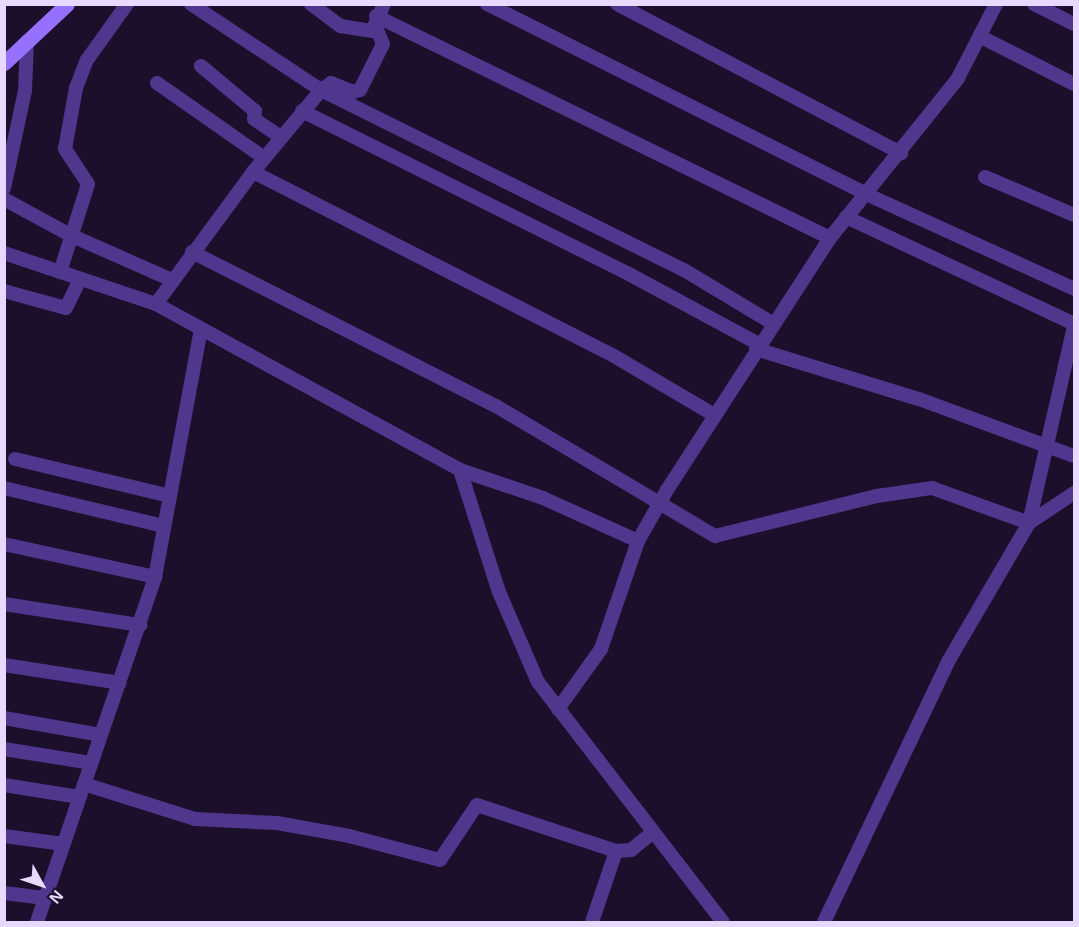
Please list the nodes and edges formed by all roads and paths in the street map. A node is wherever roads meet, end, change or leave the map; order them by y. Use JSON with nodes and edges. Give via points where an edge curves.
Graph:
{"nodes":[{"id":1,"x":67,"y":4,"type":"edge"},
{"id":2,"x":126,"y":4,"type":"edge"},
{"id":3,"x":192,"y":4,"type":"edge"},
{"id":4,"x":310,"y":4,"type":"edge"},
{"id":5,"x":487,"y":4,"type":"edge"},
{"id":6,"x":617,"y":4,"type":"edge"},
{"id":7,"x":996,"y":4,"type":"edge"},
{"id":8,"x":1034,"y":4,"type":"edge"},
{"id":9,"x":380,"y":10,"type":"edge"},
{"id":10,"x":1074,"y":24,"type":"edge"},
{"id":11,"x":378,"y":32,"type":"junction"},
{"id":12,"x":981,"y":37,"type":"junction"},
{"id":13,"x":27,"y":41,"type":"junction"},
{"id":14,"x":4,"y":63,"type":"edge"},
{"id":15,"x":201,"y":66,"type":"dead end"},
{"id":16,"x":157,"y":83,"type":"dead end"},
{"id":17,"x":1074,"y":84,"type":"edge"},
{"id":18,"x":321,"y":90,"type":"junction"},
{"id":19,"x":302,"y":111,"type":"junction"},
{"id":20,"x":281,"y":137,"type":"junction"},
{"id":21,"x":901,"y":153,"type":"junction"},
{"id":22,"x":264,"y":158,"type":"junction"},
{"id":23,"x":253,"y":172,"type":"junction"},
{"id":24,"x":985,"y":177,"type":"dead end"},
{"id":25,"x":4,"y":188,"type":"edge"},
{"id":26,"x":866,"y":194,"type":"junction"},
{"id":27,"x":4,"y":199,"type":"edge"},
{"id":28,"x":1074,"y":215,"type":"edge"},
{"id":29,"x":846,"y":217,"type":"junction"},
{"id":30,"x":70,"y":235,"type":"junction"},
{"id":31,"x":830,"y":238,"type":"junction"},
{"id":32,"x":192,"y":252,"type":"junction"},
{"id":33,"x":4,"y":254,"type":"edge"},
{"id":34,"x":60,"y":272,"type":"junction"},
{"id":35,"x":80,"y":279,"type":"junction"},
{"id":36,"x":172,"y":280,"type":"junction"},
{"id":37,"x":1074,"y":289,"type":"edge"},
{"id":38,"x":4,"y":291,"type":"edge"},
{"id":39,"x":156,"y":304,"type":"junction"},
{"id":40,"x":774,"y":324,"type":"junction"},
{"id":41,"x":1074,"y":325,"type":"edge"},
{"id":42,"x":201,"y":330,"type":"junction"},
{"id":43,"x":758,"y":347,"type":"junction"},
{"id":44,"x":714,"y":416,"type":"junction"},
{"id":45,"x":1048,"y":445,"type":"junction"},
{"id":46,"x":1074,"y":456,"type":"edge"},
{"id":47,"x":15,"y":459,"type":"dead end"},
{"id":48,"x":460,"y":470,"type":"junction"},
{"id":49,"x":4,"y":488,"type":"edge"},
{"id":50,"x":1074,"y":493,"type":"edge"},
{"id":51,"x":170,"y":496,"type":"junction"},
{"id":52,"x":660,"y":503,"type":"junction"},
{"id":53,"x":1029,"y":523,"type":"junction"},
{"id":54,"x":164,"y":526,"type":"junction"},
{"id":55,"x":638,"y":541,"type":"junction"},
{"id":56,"x":4,"y":544,"type":"edge"},
{"id":57,"x":155,"y":577,"type":"junction"},
{"id":58,"x":4,"y":604,"type":"edge"},
{"id":59,"x":140,"y":625,"type":"junction"},
{"id":60,"x":4,"y":665,"type":"edge"},
{"id":61,"x":120,"y":683,"type":"junction"},
{"id":62,"x":558,"y":709,"type":"junction"},
{"id":63,"x":4,"y":718,"type":"edge"},
{"id":64,"x":101,"y":735,"type":"junction"},
{"id":65,"x":4,"y":749,"type":"edge"},
{"id":66,"x":92,"y":763,"type":"junction"},
{"id":67,"x":4,"y":785,"type":"edge"},
{"id":68,"x":82,"y":790,"type":"junction"},
{"id":69,"x":653,"y":832,"type":"junction"},
{"id":70,"x":4,"y":836,"type":"edge"},
{"id":71,"x":63,"y":844,"type":"junction"},
{"id":72,"x":616,"y":851,"type":"junction"},
{"id":73,"x":4,"y":893,"type":"edge"},
{"id":74,"x":45,"y":898,"type":"junction"},
{"id":75,"x":37,"y":922,"type":"edge"},
{"id":76,"x":592,"y":922,"type":"edge"},
{"id":77,"x":723,"y":922,"type":"edge"},
{"id":78,"x":824,"y":922,"type":"edge"}],
"edges":[{"from":1,"to":13,"type":"street"},
{"from":2,"to":30,"type":"street","via":[[87,60],[76,88],[64,149],[88,184]]},
{"from":3,"to":18,"type":"street"},
{"from":4,"to":11,"type":"street","via":[[340,26]]},
{"from":5,"to":26,"type":"street"},
{"from":6,"to":21,"type":"street"},
{"from":7,"to":12,"type":"street"},
{"from":8,"to":10,"type":"street"},
{"from":9,"to":11,"type":"street"},
{"from":9,"to":31,"type":"street"},
{"from":11,"to":18,"type":"street","via":[[383,44],[360,90],[353,93],[331,83]]},
{"from":12,"to":17,"type":"street"},
{"from":12,"to":21,"type":"street","via":[[948,92]]},
{"from":13,"to":14,"type":"street"},
{"from":13,"to":25,"type":"street","via":[[25,91]]},
{"from":15,"to":20,"type":"street","via":[[255,111],[254,119]]},
{"from":16,"to":22,"type":"street"},
{"from":18,"to":19,"type":"street"},
{"from":18,"to":40,"type":"street","via":[[684,270]]},
{"from":19,"to":20,"type":"street"},
{"from":19,"to":43,"type":"street","via":[[627,273]]},
{"from":20,"to":22,"type":"street"},
{"from":21,"to":26,"type":"street"},
{"from":22,"to":23,"type":"street"},
{"from":23,"to":32,"type":"street"},
{"from":23,"to":44,"type":"street","via":[[614,357]]},
{"from":24,"to":28,"type":"street"},
{"from":26,"to":29,"type":"street"},
{"from":26,"to":37,"type":"street"},
{"from":27,"to":30,"type":"street"},
{"from":29,"to":31,"type":"street"},
{"from":29,"to":41,"type":"street"},
{"from":30,"to":34,"type":"street"},
{"from":30,"to":36,"type":"street"},
{"from":31,"to":40,"type":"street"},
{"from":32,"to":36,"type":"street"},
{"from":32,"to":52,"type":"street","via":[[496,406]]},
{"from":33,"to":34,"type":"street"},
{"from":34,"to":35,"type":"street"},
{"from":35,"to":38,"type":"street","via":[[66,308]]},
{"from":35,"to":39,"type":"street"},
{"from":36,"to":39,"type":"street"},
{"from":39,"to":42,"type":"street"},
{"from":40,"to":43,"type":"street"},
{"from":41,"to":45,"type":"street"},
{"from":42,"to":48,"type":"street"},
{"from":42,"to":51,"type":"street"},
{"from":43,"to":44,"type":"street"},
{"from":43,"to":45,"type":"street"},
{"from":44,"to":52,"type":"street"},
{"from":45,"to":46,"type":"street"},
{"from":45,"to":53,"type":"street"},
{"from":47,"to":51,"type":"street"},
{"from":48,"to":55,"type":"street","via":[[543,498]]},
{"from":48,"to":62,"type":"street","via":[[530,670]]},
{"from":49,"to":54,"type":"street"},
{"from":50,"to":53,"type":"street"},
{"from":51,"to":54,"type":"street"},
{"from":52,"to":53,"type":"street","via":[[716,536],[877,496],[932,488]]},
{"from":52,"to":55,"type":"street"},
{"from":53,"to":78,"type":"street","via":[[949,660]]},
{"from":54,"to":57,"type":"street"},
{"from":55,"to":62,"type":"street","via":[[607,636]]},
{"from":56,"to":57,"type":"street"},
{"from":57,"to":59,"type":"street"},
{"from":58,"to":59,"type":"street"},
{"from":59,"to":61,"type":"street"},
{"from":60,"to":61,"type":"street"},
{"from":61,"to":64,"type":"street"},
{"from":62,"to":69,"type":"street"},
{"from":63,"to":64,"type":"street"},
{"from":64,"to":66,"type":"street"},
{"from":65,"to":66,"type":"street"},
{"from":66,"to":68,"type":"street"},
{"from":67,"to":68,"type":"street"},
{"from":68,"to":71,"type":"street"},
{"from":68,"to":72,"type":"street","via":[[195,819],[277,824],[350,836],[440,860],[473,810],[483,805]]},
{"from":69,"to":72,"type":"street","via":[[631,850]]},
{"from":69,"to":77,"type":"street"},
{"from":70,"to":71,"type":"street"},
{"from":71,"to":74,"type":"street"},
{"from":72,"to":76,"type":"street"},
{"from":73,"to":74,"type":"street"},
{"from":74,"to":75,"type":"street"}]}
